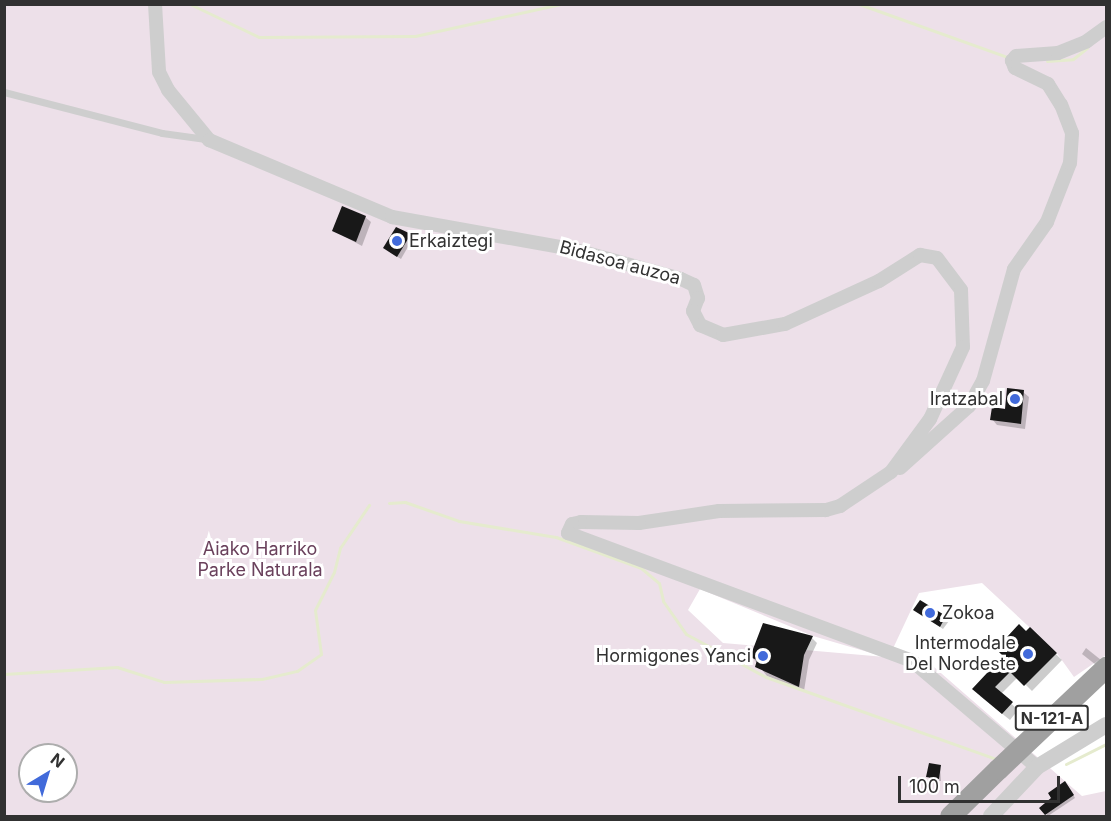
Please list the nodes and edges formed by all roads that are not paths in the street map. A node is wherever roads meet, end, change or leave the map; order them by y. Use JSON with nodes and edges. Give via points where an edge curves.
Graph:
{"nodes":[{"id":1,"x":155,"y":4,"type":"edge"},
{"id":2,"x":1107,"y":27,"type":"edge"},
{"id":3,"x":4,"y":92,"type":"edge"},
{"id":4,"x":209,"y":140,"type":"junction"},
{"id":5,"x":891,"y":472,"type":"junction"},
{"id":6,"x":1107,"y":667,"type":"edge"},
{"id":7,"x":1107,"y":725,"type":"edge"},
{"id":8,"x":1037,"y":767,"type":"junction"},
{"id":9,"x":950,"y":816,"type":"edge"},
{"id":10,"x":991,"y":816,"type":"edge"}],
"edges":[{"from":1,"to":4,"type":"street","name":"Bidasoa auzoa","via":[[159,72],[168,90]]},
{"from":2,"to":5,"type":"street","name":"Bidasoa auzoa","via":[[1088,41],[1058,53],[1016,56],[1012,61],[1015,68],[1048,84],[1061,105],[1072,133],[1070,163],[1047,222],[1014,269],[983,381],[969,406],[905,465]]},
{"from":3,"to":4,"type":"lane","via":[[162,133]]},
{"from":4,"to":5,"type":"street","name":"Bidasoa auzoa","via":[[392,217],[573,249],[681,279],[694,285],[698,298],[693,311],[700,325],[723,335],[785,324],[879,281],[920,255],[937,258],[961,290],[963,347],[930,419]]},
{"from":5,"to":8,"type":"street","name":"Bidasoa auzoa","via":[[840,507],[826,510],[719,511],[639,523],[581,522],[572,524],[568,533],[912,661]]},
{"from":6,"to":9,"type":"highway","number":"N-121-A","bridge":true},
{"from":7,"to":8,"type":"street"},
{"from":8,"to":10,"type":"street"}]}
